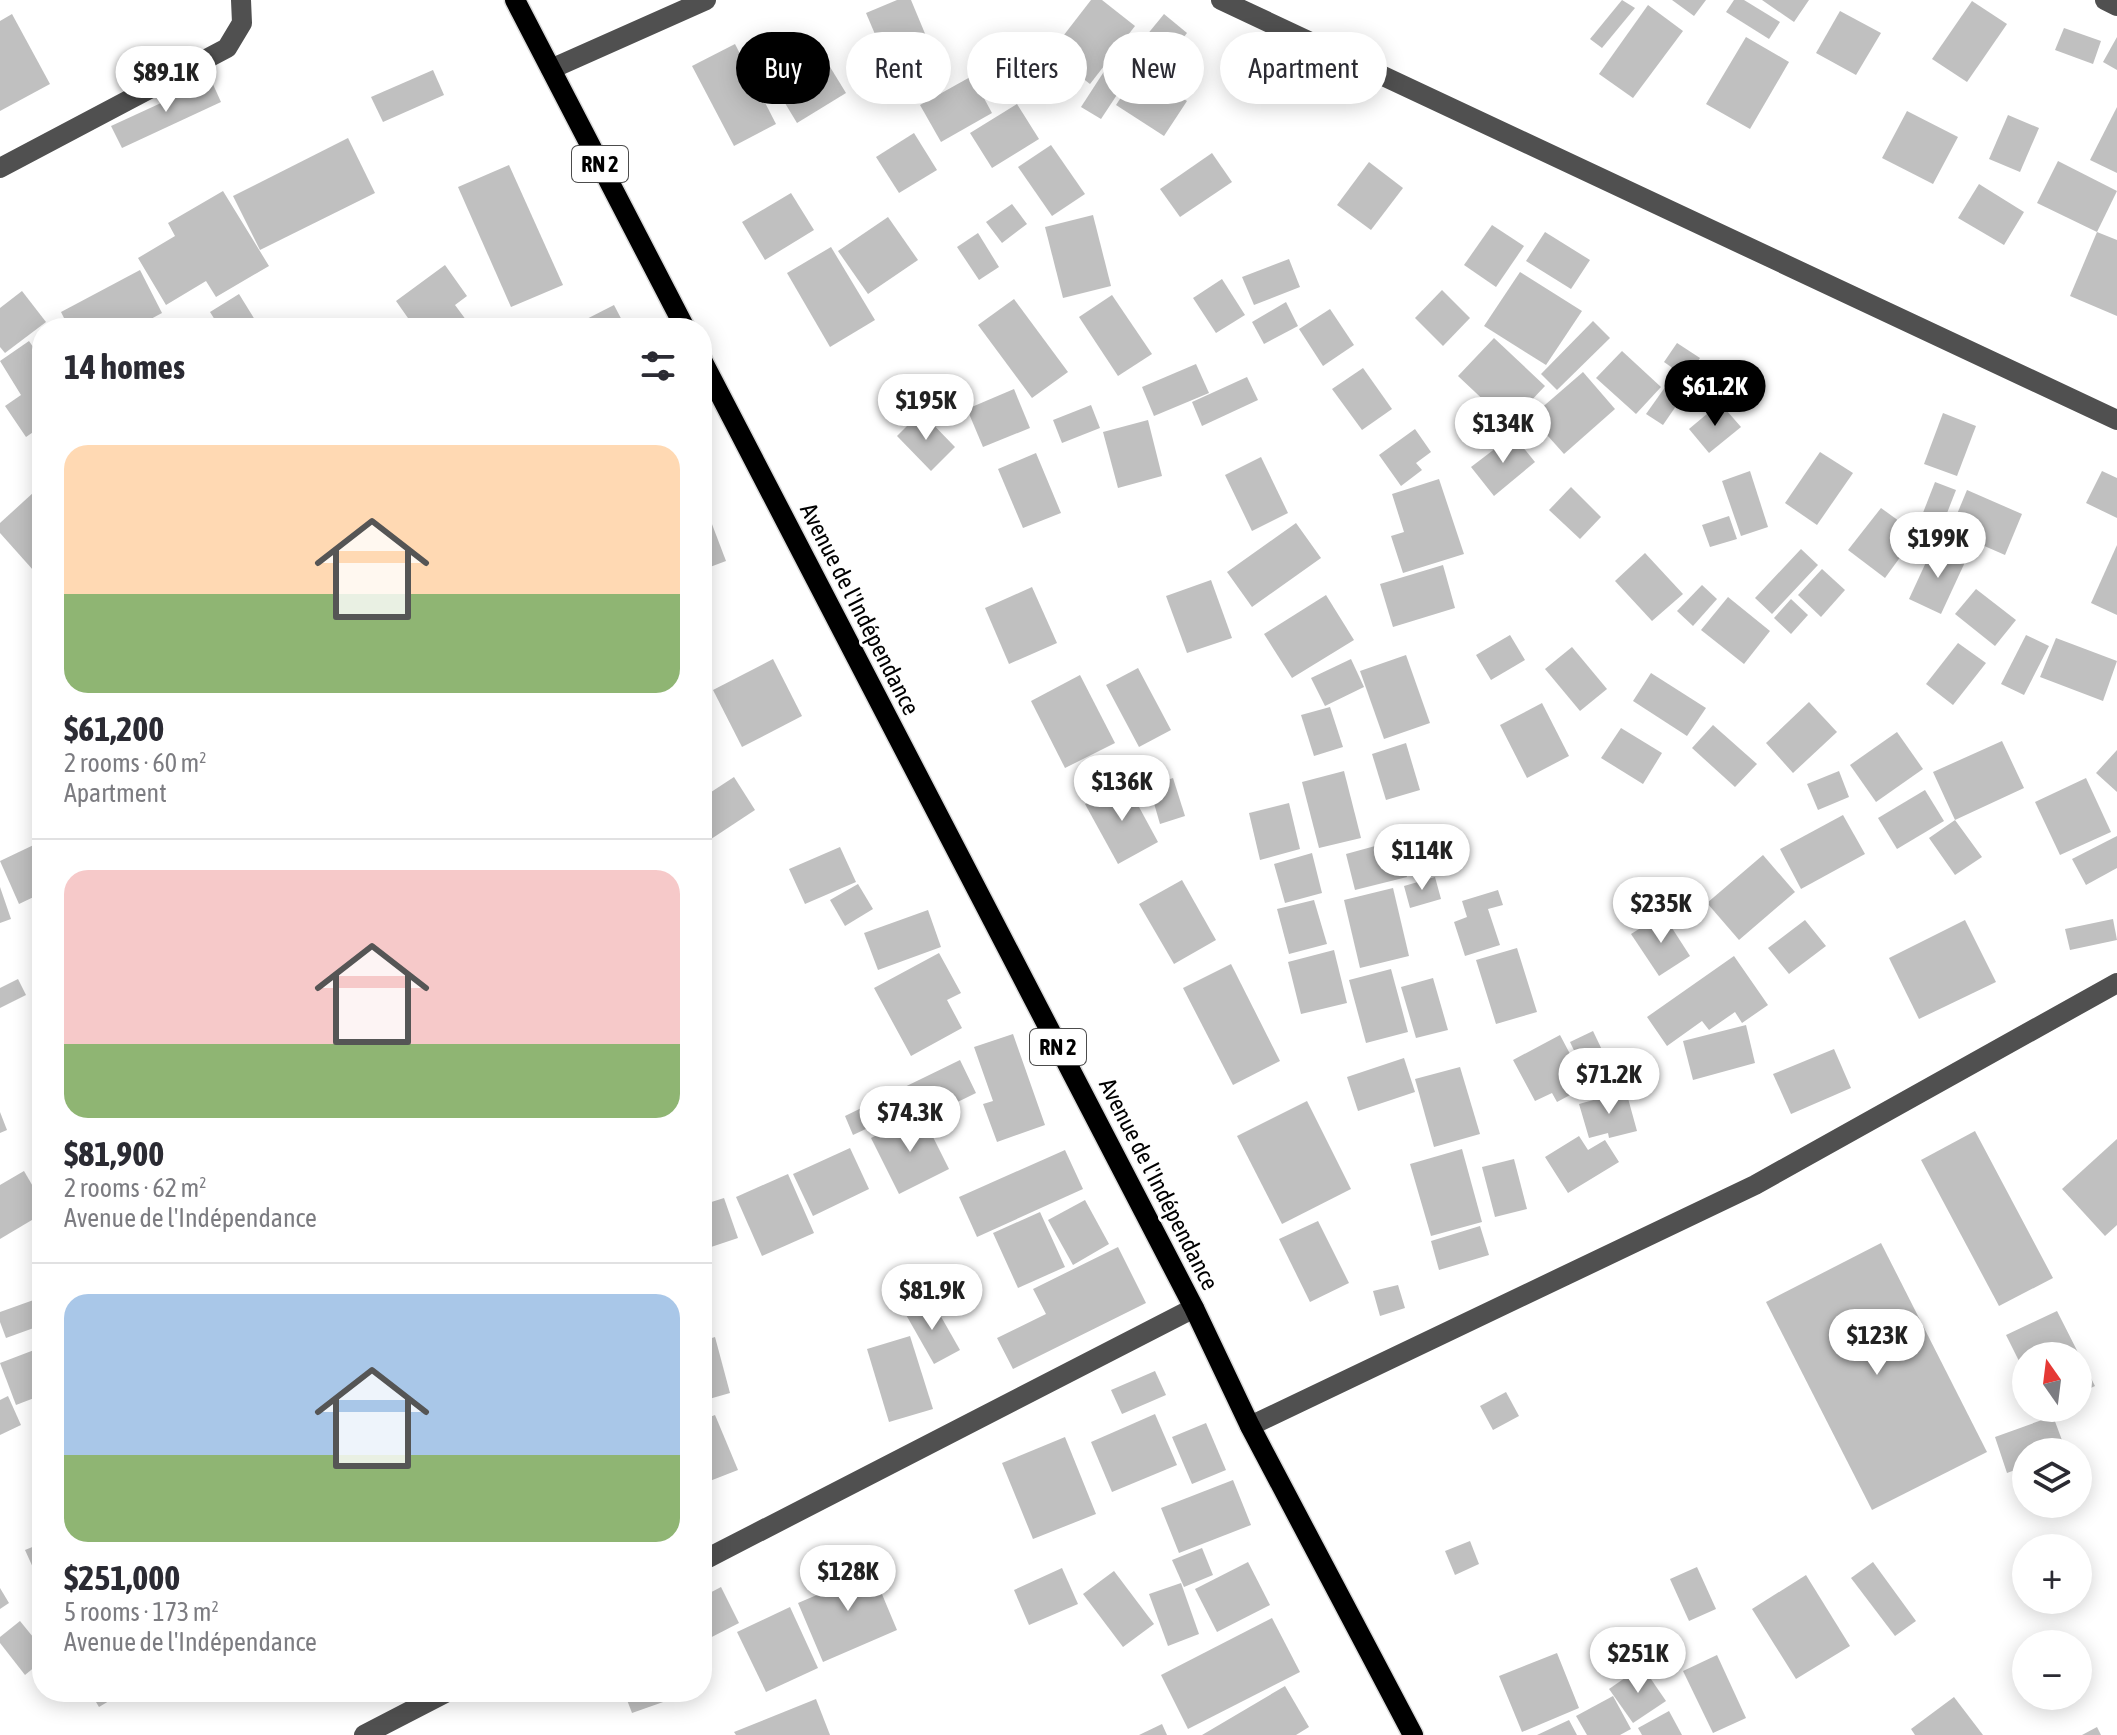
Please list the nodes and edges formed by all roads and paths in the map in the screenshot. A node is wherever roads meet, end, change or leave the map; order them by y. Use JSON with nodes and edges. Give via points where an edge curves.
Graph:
{"nodes":[{"id":1,"x":241,"y":0,"type":"edge"},
{"id":2,"x":515,"y":0,"type":"edge"},
{"id":3,"x":706,"y":0,"type":"edge"},
{"id":4,"x":1221,"y":0,"type":"edge"},
{"id":5,"x":2105,"y":0,"type":"edge"},
{"id":6,"x":2117,"y":6,"type":"edge"},
{"id":7,"x":551,"y":69,"type":"junction"},
{"id":8,"x":0,"y":168,"type":"edge"},
{"id":9,"x":680,"y":318,"type":"edge"},
{"id":10,"x":712,"y":379,"type":"edge"},
{"id":11,"x":2117,"y":420,"type":"edge"},
{"id":12,"x":2117,"y":983,"type":"edge"},
{"id":13,"x":1194,"y":1308,"type":"junction"},
{"id":14,"x":1250,"y":1426,"type":"junction"},
{"id":15,"x":712,"y":1556,"type":"edge"},
{"id":16,"x":428,"y":1702,"type":"edge"},
{"id":17,"x":364,"y":1735,"type":"edge"},
{"id":18,"x":1413,"y":1735,"type":"edge"}],
"edges":[{"from":1,"to":8,"type":"street","via":[[242,23],[227,48]]},
{"from":2,"to":7,"type":"main road","number":"RN 2"},
{"from":3,"to":7,"type":"street"},
{"from":4,"to":11,"type":"street"},
{"from":5,"to":6,"type":"street"},
{"from":7,"to":9,"type":"main road","number":"RN 2"},
{"from":10,"to":13,"type":"main road","name":"Avenue de l'Indépendance","number":"RN 2"},
{"from":12,"to":14,"type":"street","via":[[1755,1185]]},
{"from":13,"to":14,"type":"main road","name":"Avenue de l'Indépendance","number":"RN 2"},
{"from":13,"to":15,"type":"street"},
{"from":14,"to":18,"type":"main road","name":"Avenue de l'Indépendance","number":"RN 2"},
{"from":16,"to":17,"type":"street"}]}
